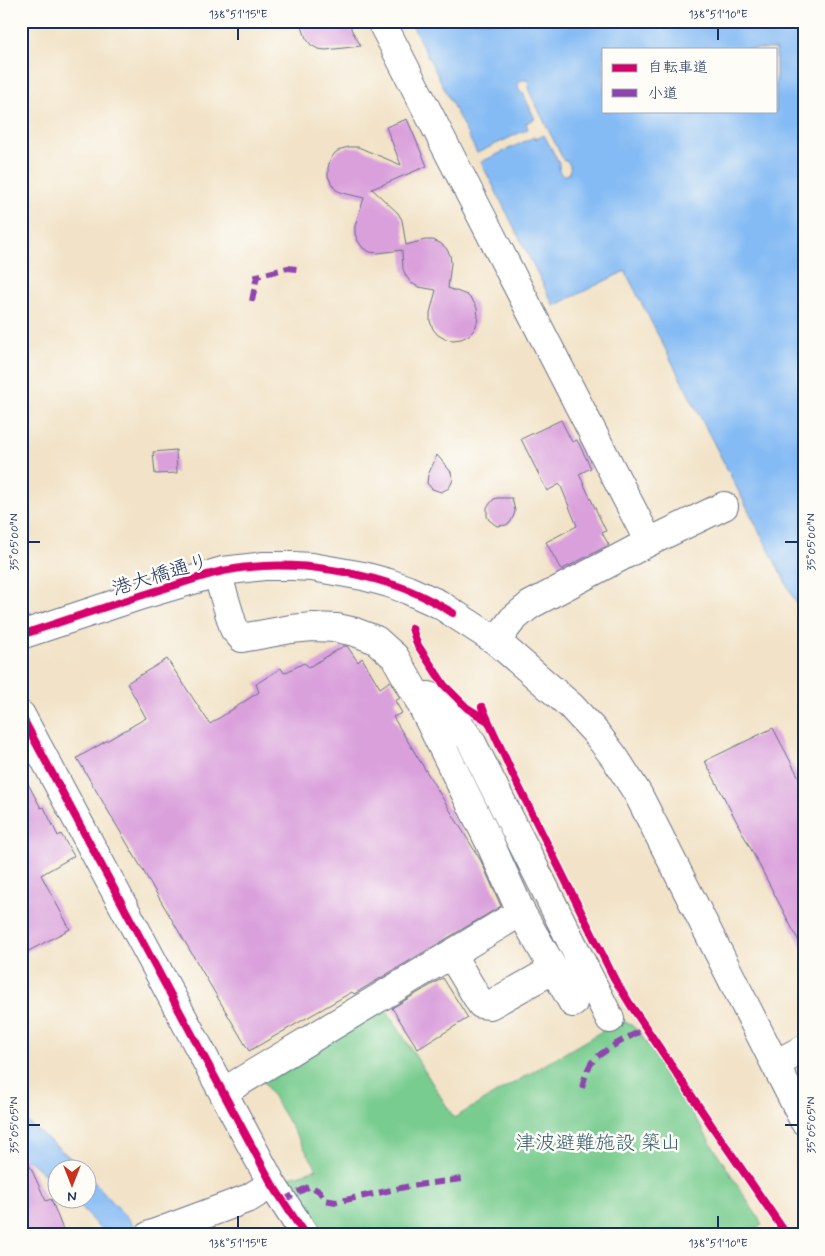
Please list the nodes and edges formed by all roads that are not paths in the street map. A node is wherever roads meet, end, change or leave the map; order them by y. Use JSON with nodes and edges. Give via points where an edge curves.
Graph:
{"nodes":[{"id":1,"x":381,"y":21,"type":"edge"},
{"id":2,"x":724,"y":506,"type":"dead end"},
{"id":3,"x":649,"y":542,"type":"junction"},
{"id":4,"x":217,"y":573,"type":"junction"},
{"id":5,"x":21,"y":635,"type":"edge"},
{"id":6,"x":496,"y":641,"type":"junction"},
{"id":7,"x":417,"y":696,"type":"junction"},
{"id":8,"x":21,"y":714,"type":"edge"},
{"id":9,"x":520,"y":912,"type":"junction"},
{"id":10,"x":451,"y":954,"type":"junction"},
{"id":11,"x":554,"y":969,"type":"junction"},
{"id":12,"x":573,"y":1003,"type":"dead end"},
{"id":13,"x":610,"y":1019,"type":"dead end"},
{"id":14,"x":804,"y":1050,"type":"edge"},
{"id":15,"x":775,"y":1064,"type":"junction"},
{"id":16,"x":223,"y":1092,"type":"junction"},
{"id":17,"x":804,"y":1121,"type":"edge"},
{"id":18,"x":272,"y":1184,"type":"junction"},
{"id":19,"x":153,"y":1234,"type":"edge"},
{"id":20,"x":304,"y":1235,"type":"edge"}],
"edges":[{"from":1,"to":3,"type":"street"},
{"from":2,"to":3,"type":"street"},
{"from":3,"to":6,"type":"street","via":[[530,605],[513,619]]},
{"from":4,"to":5,"type":"street","name":"港大橋通り"},
{"from":4,"to":6,"type":"street","name":"港大橋通り","via":[[264,566],[293,566],[330,570],[389,583],[439,604]]},
{"from":4,"to":7,"type":"street","via":[[234,629],[242,638],[313,627],[355,632],[376,640],[394,657]]},
{"from":6,"to":15,"type":"street","name":"港大橋通り","via":[[571,706],[615,758],[638,794]]},
{"from":7,"to":9,"type":"street","via":[[489,841]]},
{"from":7,"to":13,"type":"street","via":[[429,696],[442,705],[470,739]]},
{"from":8,"to":16,"type":"street"},
{"from":9,"to":10,"type":"street"},
{"from":9,"to":11,"type":"street"},
{"from":10,"to":11,"type":"street","via":[[481,1004],[490,1005]]},
{"from":10,"to":16,"type":"street"},
{"from":11,"to":12,"type":"street"},
{"from":14,"to":15,"type":"street"},
{"from":15,"to":17,"type":"street","name":"港大橋通り"},
{"from":16,"to":18,"type":"street"},
{"from":18,"to":19,"type":"street","via":[[248,1198]]},
{"from":18,"to":20,"type":"street"}]}
